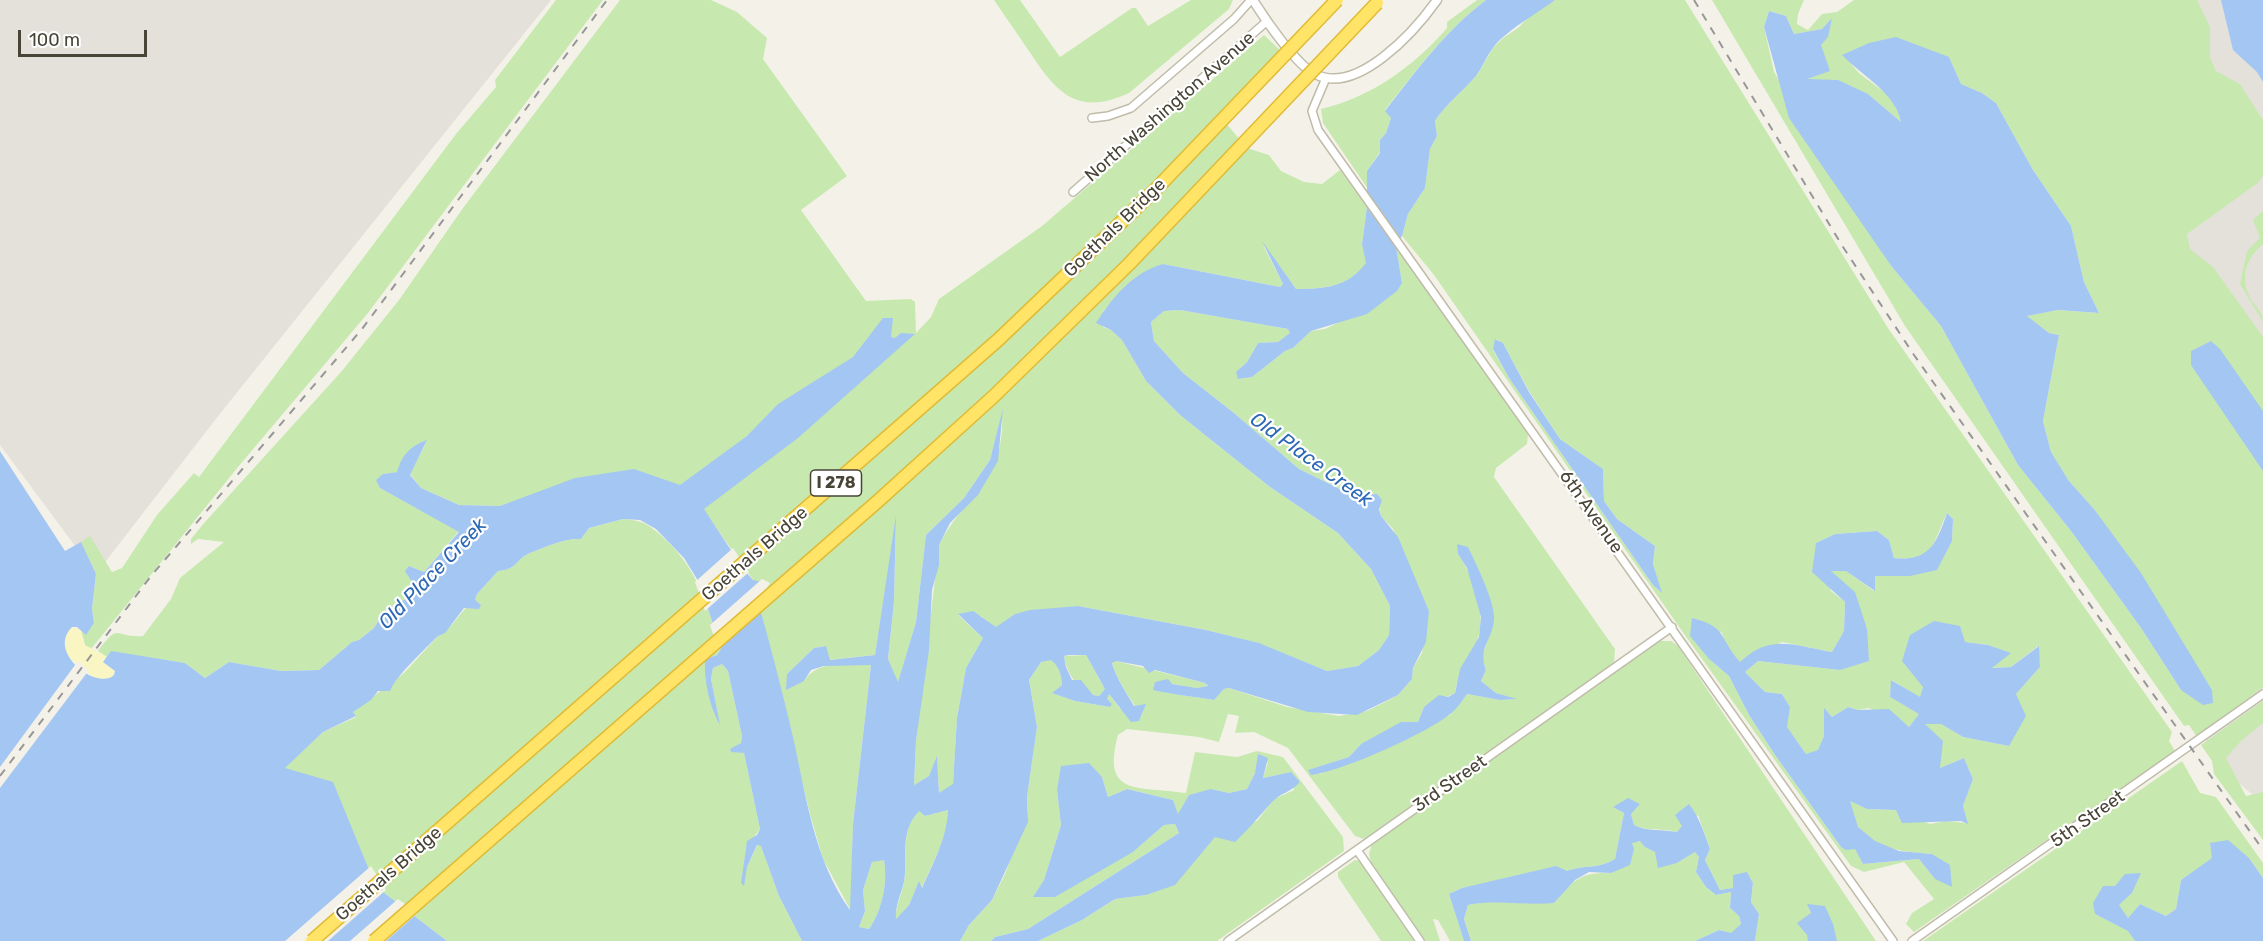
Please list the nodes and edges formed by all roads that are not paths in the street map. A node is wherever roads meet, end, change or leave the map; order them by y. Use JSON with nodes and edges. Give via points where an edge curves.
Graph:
{"nodes":[{"id":1,"x":1252,"y":0,"type":"edge"},
{"id":2,"x":1337,"y":0,"type":"edge"},
{"id":3,"x":1437,"y":0,"type":"edge"},
{"id":4,"x":1377,"y":3,"type":"dead end"},
{"id":5,"x":1266,"y":22,"type":"junction"},
{"id":6,"x":1326,"y":78,"type":"junction"},
{"id":7,"x":1092,"y":118,"type":"dead end"},
{"id":8,"x":1073,"y":192,"type":"dead end"},
{"id":9,"x":1672,"y":627,"type":"junction"},
{"id":10,"x":2263,"y":694,"type":"edge"},
{"id":11,"x":1357,"y":850,"type":"junction"},
{"id":12,"x":312,"y":941,"type":"edge"},
{"id":13,"x":374,"y":941,"type":"edge"},
{"id":14,"x":1228,"y":941,"type":"edge"},
{"id":15,"x":1420,"y":941,"type":"edge"},
{"id":16,"x":1893,"y":941,"type":"edge"},
{"id":17,"x":1912,"y":941,"type":"edge"}],
"edges":[{"from":1,"to":5,"type":"street"},
{"from":1,"to":7,"type":"street","via":[[1137,103],[1123,112]]},
{"from":2,"to":12,"type":"highway","name":"Goethals Bridge","number":"I 278","bridge":true,"via":[[1164,180],[998,340]]},
{"from":3,"to":6,"type":"street","via":[[1386,55],[1355,75],[1337,80]]},
{"from":4,"to":13,"type":"highway","name":"Goethals Bridge","number":"I 278","bridge":true,"via":[[1129,264],[986,403]]},
{"from":5,"to":6,"type":"street","via":[[1309,70]]},
{"from":5,"to":8,"type":"street","name":"North Washington Avenue"},
{"from":6,"to":9,"type":"street","name":"6th Avenue","via":[[1312,111],[1313,120]]},
{"from":9,"to":11,"type":"street","name":"3rd Street"},
{"from":9,"to":16,"type":"street","name":"6th Avenue"},
{"from":10,"to":17,"type":"street","name":"5th Street"},
{"from":11,"to":14,"type":"street","name":"3rd Street"},
{"from":11,"to":15,"type":"street"}]}
